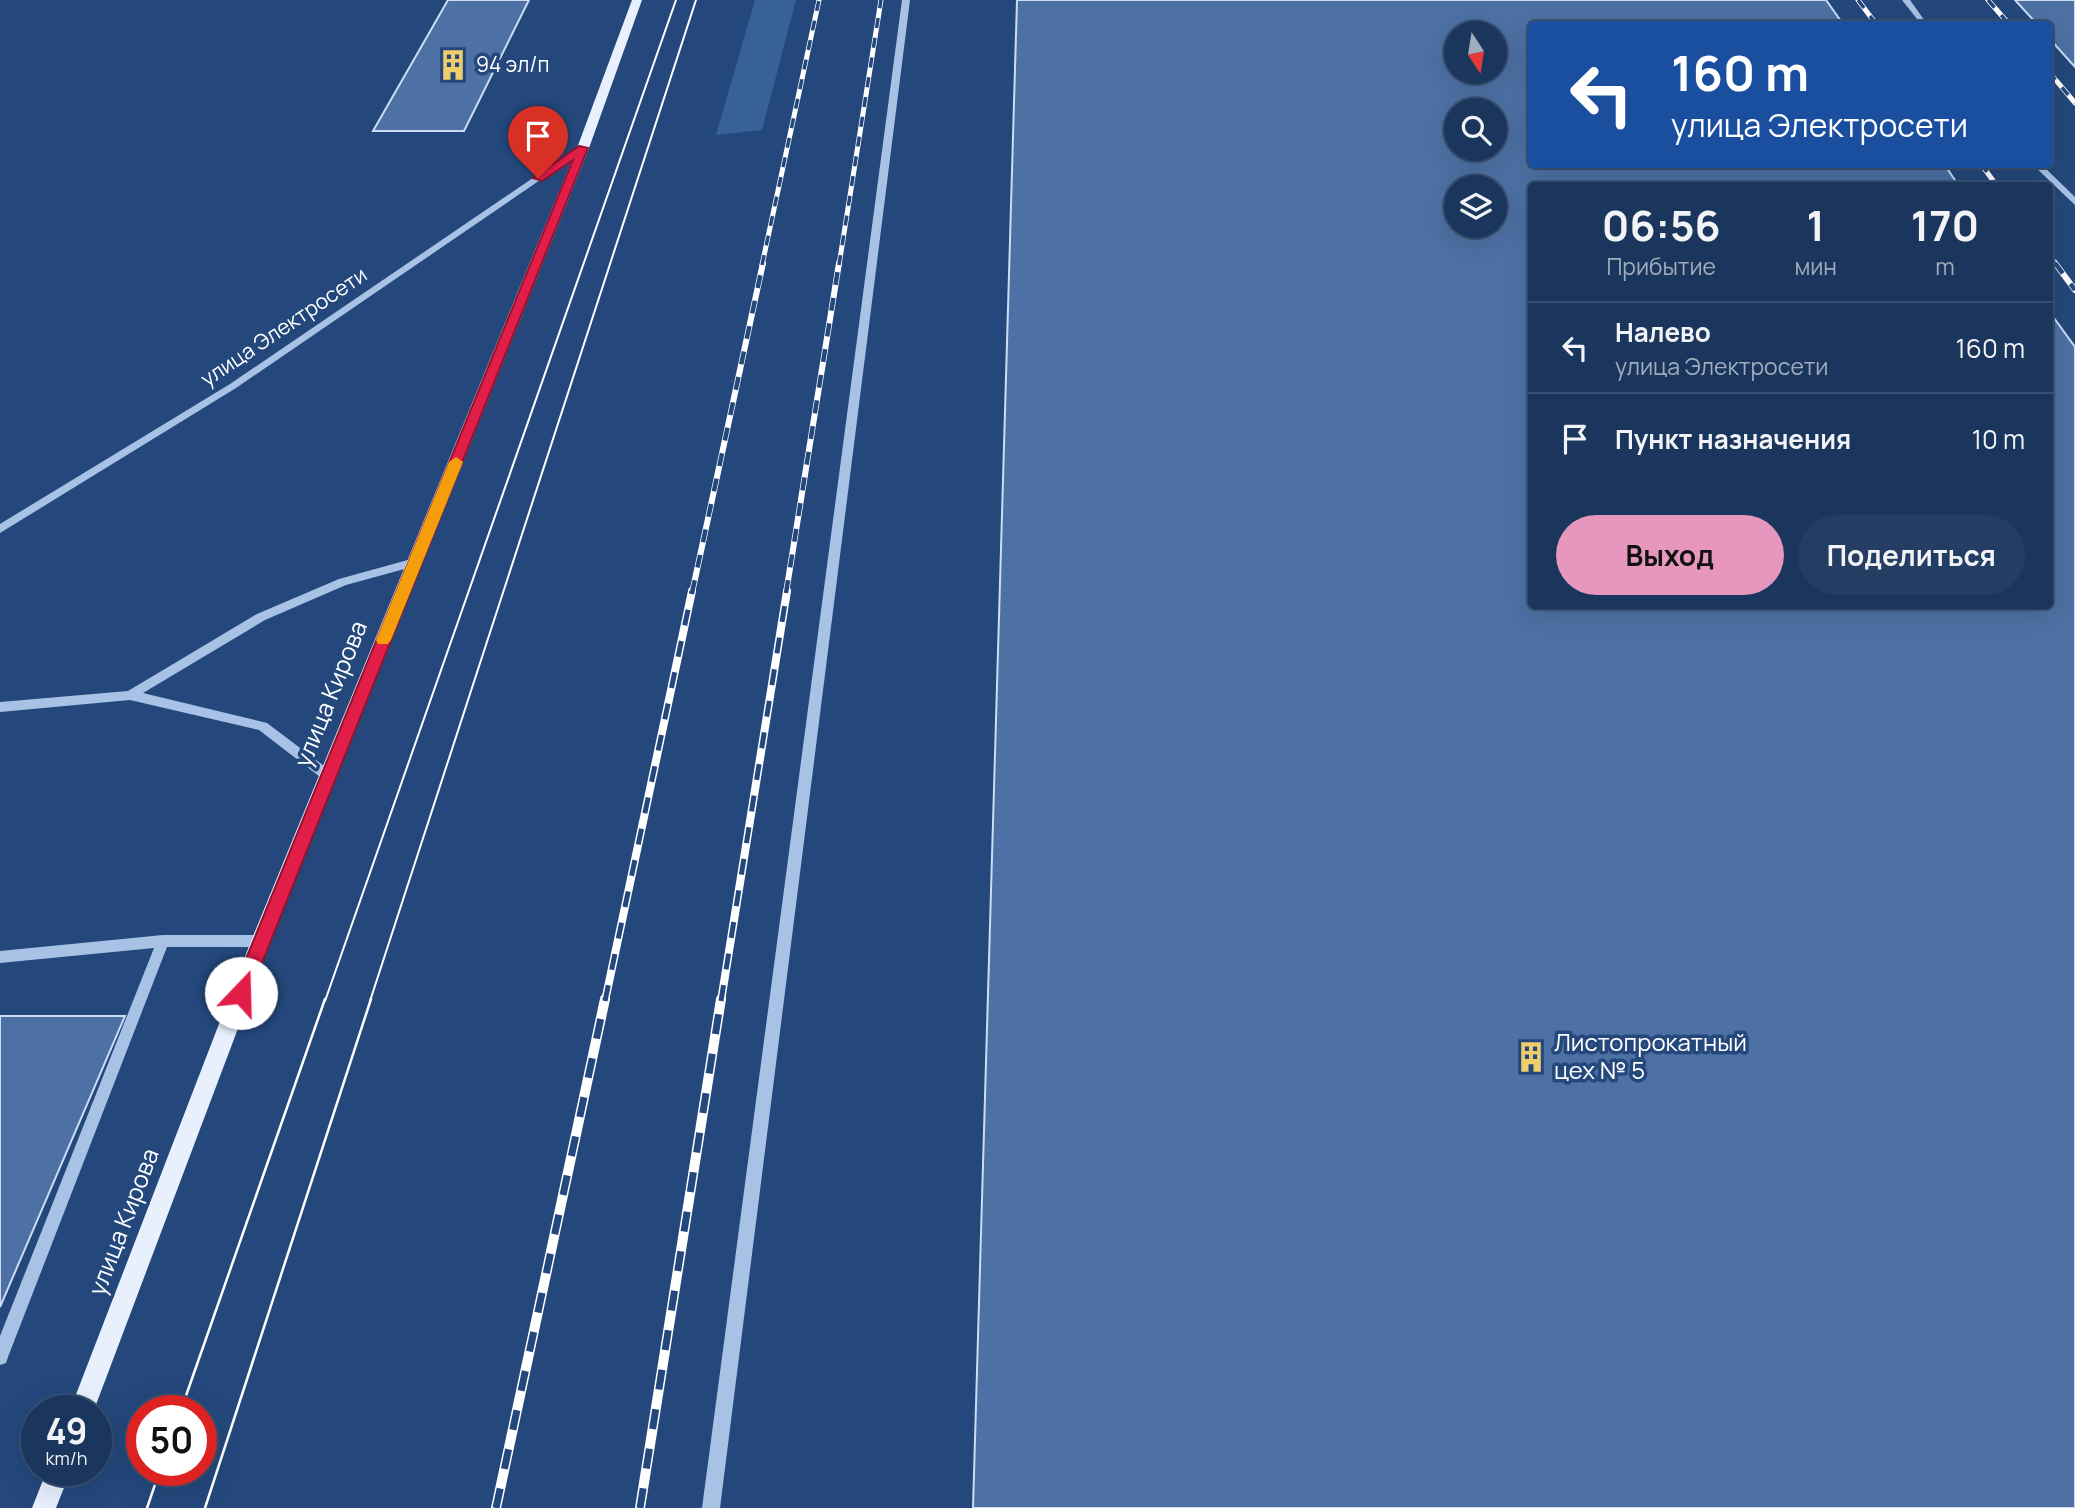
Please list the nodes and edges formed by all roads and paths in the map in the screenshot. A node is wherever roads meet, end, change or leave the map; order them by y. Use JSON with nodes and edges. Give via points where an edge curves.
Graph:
{"nodes":[{"id":1,"x":637,"y":0,"type":"edge"},
{"id":2,"x":906,"y":0,"type":"edge"},
{"id":3,"x":1906,"y":0,"type":"edge"},
{"id":4,"x":1922,"y":21,"type":"edge"},
{"id":5,"x":583,"y":148,"type":"junction"},
{"id":6,"x":2040,"y":168,"type":"edge"},
{"id":7,"x":2075,"y":202,"type":"edge"},
{"id":8,"x":0,"y":529,"type":"edge"},
{"id":9,"x":415,"y":562,"type":"junction"},
{"id":10,"x":130,"y":695,"type":"junction"},
{"id":11,"x":0,"y":707,"type":"edge"},
{"id":12,"x":328,"y":776,"type":"junction"},
{"id":13,"x":163,"y":941,"type":"junction"},
{"id":14,"x":261,"y":941,"type":"junction"},
{"id":15,"x":0,"y":957,"type":"edge"},
{"id":16,"x":0,"y":1357,"type":"edge"},
{"id":17,"x":88,"y":1395,"type":"edge"},
{"id":18,"x":53,"y":1486,"type":"edge"},
{"id":19,"x":44,"y":1508,"type":"edge"},
{"id":20,"x":711,"y":1508,"type":"edge"}],
"edges":[{"from":1,"to":5,"type":"main road","name":"улица Кирова"},
{"from":2,"to":20,"type":"street"},
{"from":3,"to":4,"type":"street"},
{"from":5,"to":8,"type":"street","name":"улица Электросети","via":[[233,386]]},
{"from":5,"to":9,"type":"main road","name":"улица Кирова"},
{"from":6,"to":7,"type":"lane"},
{"from":9,"to":10,"type":"street","via":[[343,582],[261,617]]},
{"from":9,"to":12,"type":"main road","name":"улица Кирова"},
{"from":10,"to":11,"type":"street"},
{"from":10,"to":12,"type":"street","via":[[262,726]]},
{"from":12,"to":14,"type":"main road","name":"улица Кирова"},
{"from":13,"to":14,"type":"street"},
{"from":13,"to":15,"type":"street"},
{"from":13,"to":16,"type":"street"},
{"from":14,"to":17,"type":"main road","name":"улица Кирова"},
{"from":18,"to":19,"type":"main road"}]}
